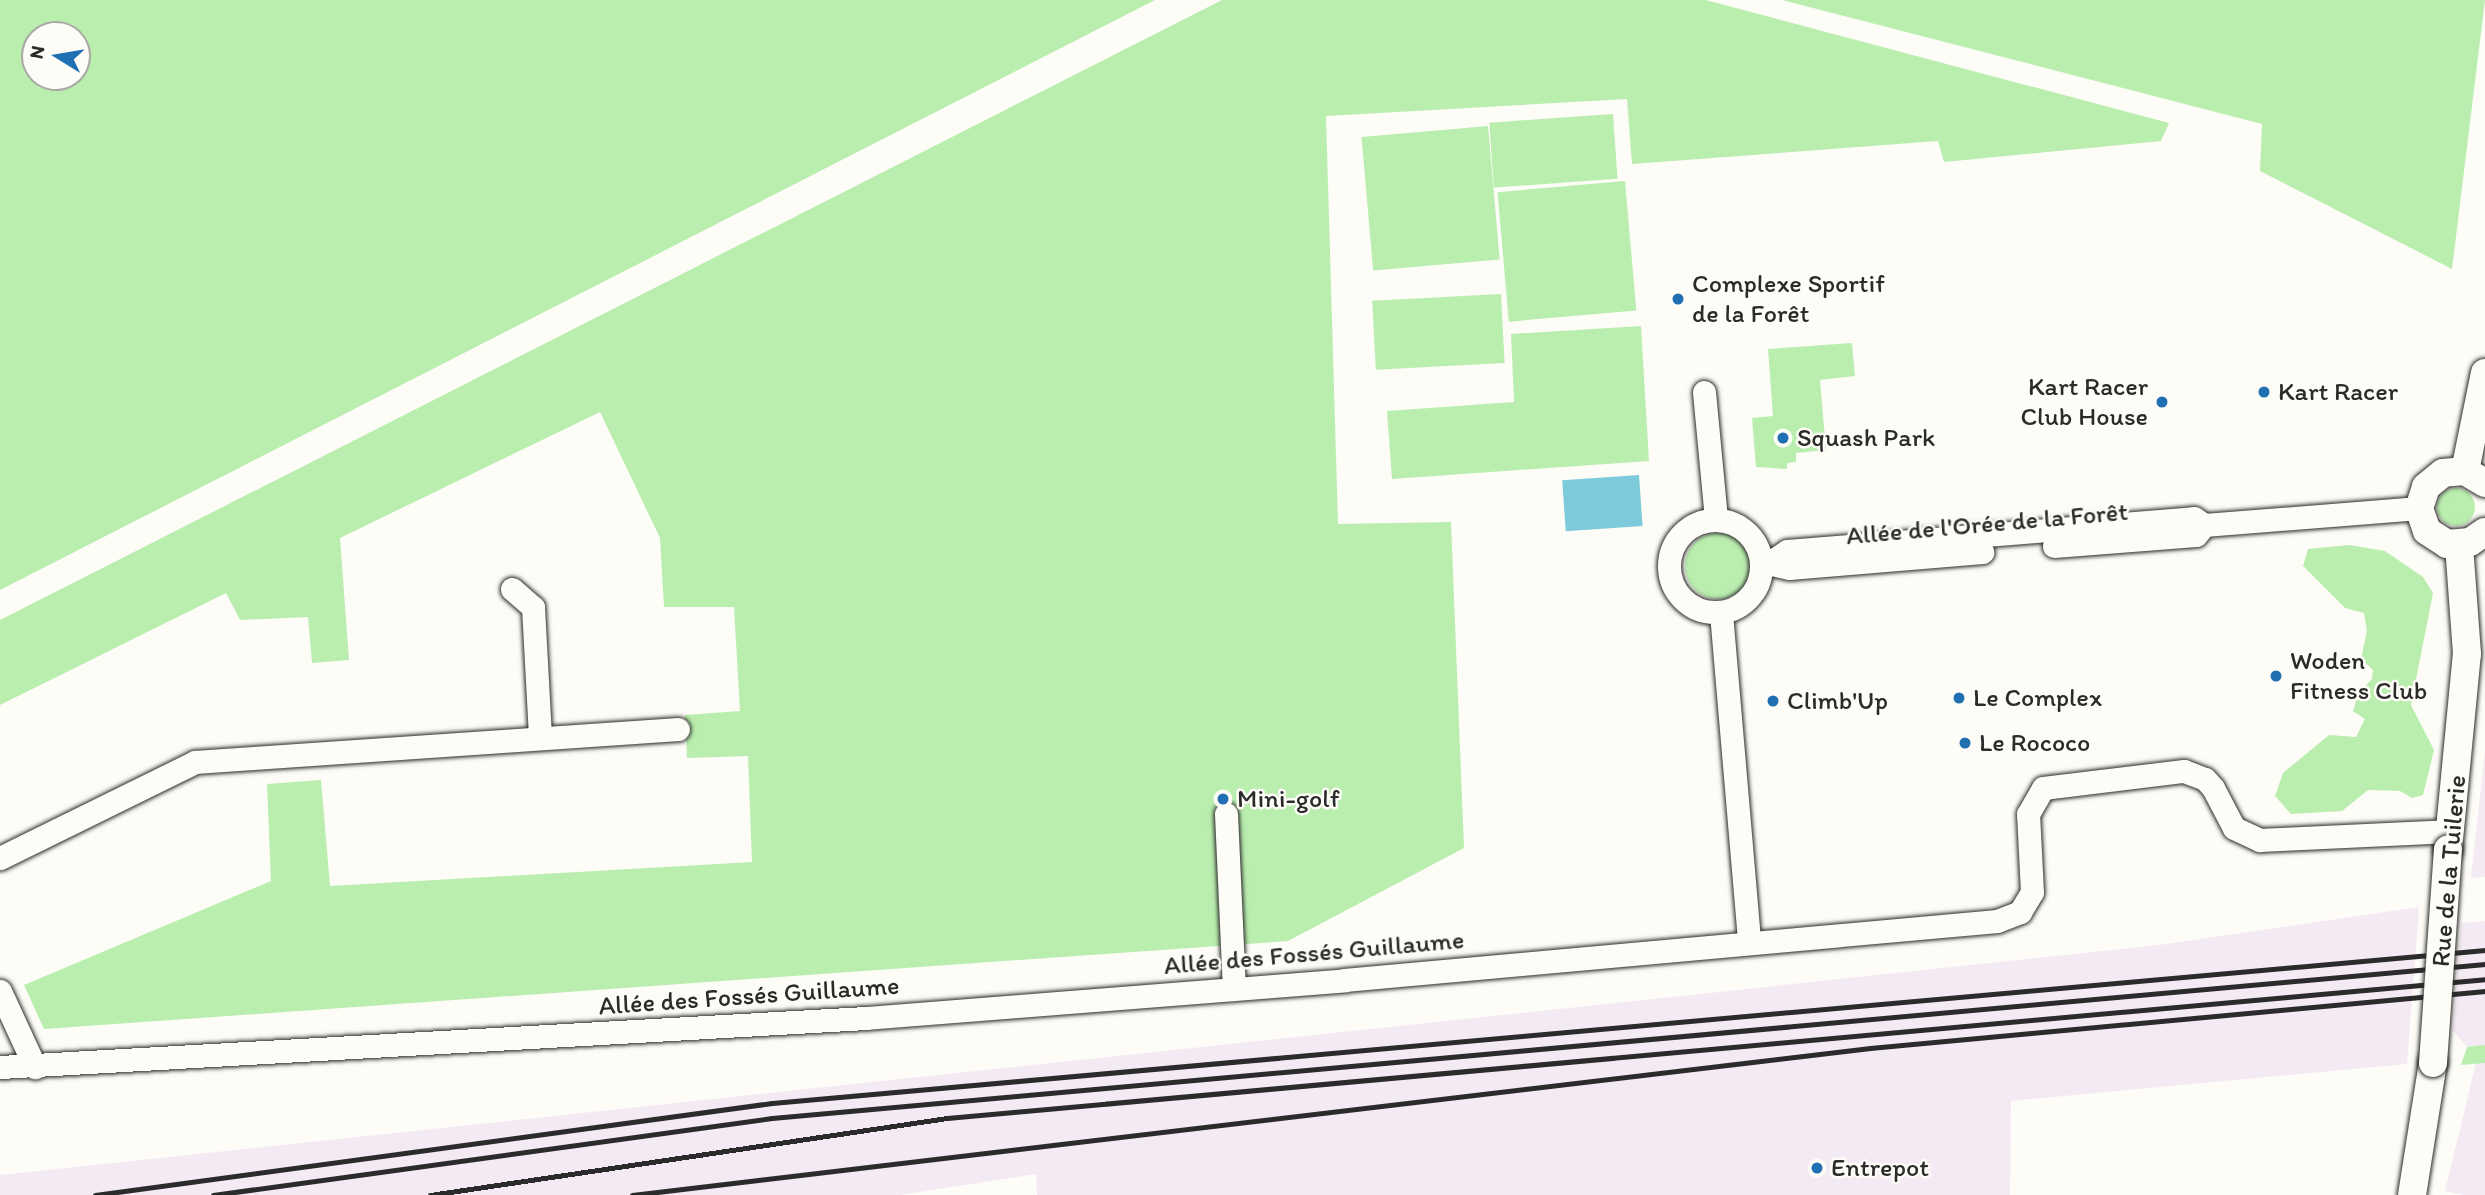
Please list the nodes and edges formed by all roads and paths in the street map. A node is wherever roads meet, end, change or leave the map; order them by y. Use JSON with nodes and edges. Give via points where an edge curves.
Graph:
{"nodes":[{"id":1,"x":2485,"y":373,"type":"edge"},
{"id":2,"x":1704,"y":392,"type":"dead end"},
{"id":3,"x":2475,"y":477,"type":"edge"},
{"id":4,"x":2419,"y":508,"type":"junction"},
{"id":5,"x":1716,"y":519,"type":"junction"},
{"id":6,"x":2485,"y":532,"type":"edge"},
{"id":7,"x":2459,"y":545,"type":"junction"},
{"id":8,"x":1767,"y":562,"type":"junction"},
{"id":9,"x":512,"y":589,"type":"dead end"},
{"id":10,"x":1721,"y":613,"type":"junction"},
{"id":11,"x":678,"y":729,"type":"dead end"},
{"id":12,"x":540,"y":738,"type":"junction"},
{"id":13,"x":1226,"y":814,"type":"dead end"},
{"id":14,"x":2449,"y":841,"type":"junction"},
{"id":15,"x":0,"y":858,"type":"edge"},
{"id":16,"x":1749,"y":940,"type":"junction"},
{"id":17,"x":1234,"y":988,"type":"junction"},
{"id":18,"x":0,"y":991,"type":"edge"},
{"id":19,"x":0,"y":1067,"type":"edge"},
{"id":20,"x":35,"y":1067,"type":"junction"},
{"id":21,"x":2412,"y":1195,"type":"edge"}],
"edges":[{"from":1,"to":3,"type":"street"},
{"from":2,"to":5,"type":"street"},
{"from":3,"to":4,"type":"street","via":[[2433,478]]},
{"from":4,"to":7,"type":"street","via":[[2427,531],[2436,539]]},
{"from":4,"to":8,"type":"street","name":"Allée de l'Orée de la Forêt","via":[[2204,525],[2196,535],[1789,568]]},
{"from":5,"to":8,"type":"street","via":[[1746,531]]},
{"from":5,"to":10,"type":"street","via":[[1684,532],[1671,549],[1668,564],[1676,593],[1687,604]]},
{"from":6,"to":7,"type":"street"},
{"from":7,"to":14,"type":"street","name":"Rue de la Tuilerie","via":[[2467,654]]},
{"from":8,"to":10,"type":"street","via":[[1755,591],[1744,603]]},
{"from":9,"to":12,"type":"street","via":[[533,607]]},
{"from":10,"to":16,"type":"street"},
{"from":11,"to":12,"type":"street"},
{"from":12,"to":15,"type":"street","via":[[195,762]]},
{"from":13,"to":17,"type":"street"},
{"from":14,"to":16,"type":"street","name":"Allée des Fossés Guillaume","via":[[2260,841],[2234,828],[2213,789],[2194,773],[2052,784],[2030,804],[2032,892],[2010,918]]},
{"from":14,"to":21,"type":"street","name":"Rue de la Tuilerie","bridge":true,"via":[[2433,1063]]},
{"from":16,"to":17,"type":"street","name":"Allée des Fossés Guillaume"},
{"from":17,"to":20,"type":"street","name":"Allée des Fossés Guillaume","via":[[866,1018]]},
{"from":18,"to":20,"type":"street"},
{"from":19,"to":20,"type":"street","name":"Allée des Fossés Guillaume"}]}
